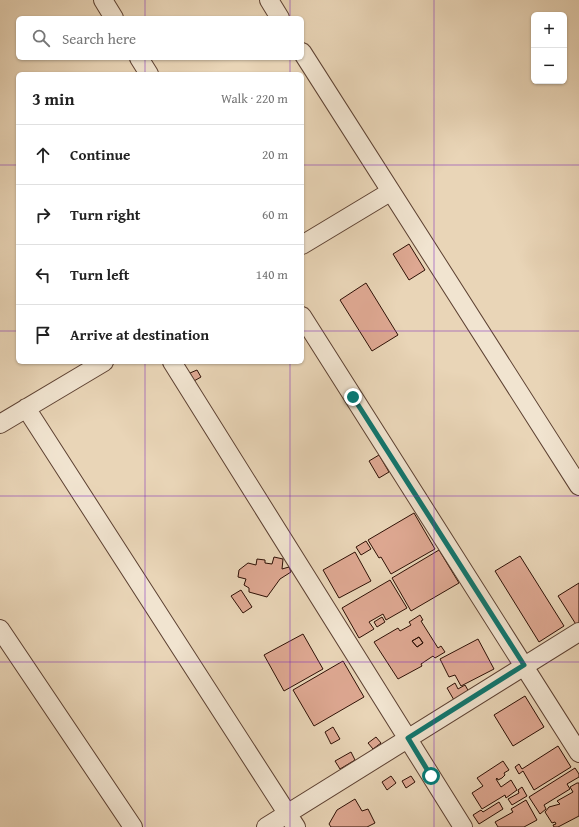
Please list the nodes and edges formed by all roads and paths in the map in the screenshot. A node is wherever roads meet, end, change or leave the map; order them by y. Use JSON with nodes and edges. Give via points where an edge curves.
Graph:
{"nodes":[{"id":1,"x":103,"y":0,"type":"edge"},
{"id":2,"x":269,"y":0,"type":"edge"},
{"id":3,"x":113,"y":16,"type":"edge"},
{"id":4,"x":279,"y":16,"type":"edge"},
{"id":5,"x":304,"y":55,"type":"edge"},
{"id":6,"x":140,"y":60,"type":"edge"},
{"id":7,"x":148,"y":72,"type":"edge"},
{"id":8,"x":390,"y":192,"type":"junction"},
{"id":9,"x":304,"y":243,"type":"edge"},
{"id":10,"x":304,"y":319,"type":"edge"},
{"id":11,"x":101,"y":364,"type":"edge"},
{"id":12,"x":173,"y":364,"type":"edge"},
{"id":13,"x":26,"y":408,"type":"junction"},
{"id":14,"x":0,"y":424,"type":"edge"},
{"id":15,"x":579,"y":486,"type":"edge"},
{"id":16,"x":0,"y":629,"type":"edge"},
{"id":17,"x":579,"y":632,"type":"edge"},
{"id":18,"x":524,"y":665,"type":"junction"},
{"id":19,"x":408,"y":738,"type":"junction"},
{"id":20,"x":579,"y":753,"type":"edge"},
{"id":21,"x":292,"y":820,"type":"edge"},
{"id":22,"x":133,"y":827,"type":"edge"},
{"id":23,"x":266,"y":827,"type":"edge"},
{"id":24,"x":463,"y":827,"type":"edge"}],
"edges":[{"from":1,"to":3,"type":"street"},
{"from":2,"to":4,"type":"street"},
{"from":5,"to":8,"type":"street"},
{"from":6,"to":7,"type":"street"},
{"from":8,"to":9,"type":"street"},
{"from":8,"to":15,"type":"street"},
{"from":10,"to":18,"type":"street"},
{"from":11,"to":13,"type":"street"},
{"from":12,"to":19,"type":"street"},
{"from":13,"to":14,"type":"street"},
{"from":13,"to":21,"type":"street"},
{"from":16,"to":22,"type":"street"},
{"from":17,"to":18,"type":"street"},
{"from":18,"to":19,"type":"street"},
{"from":18,"to":20,"type":"street"},
{"from":19,"to":21,"type":"street"},
{"from":19,"to":24,"type":"street"},
{"from":21,"to":23,"type":"street"}]}
